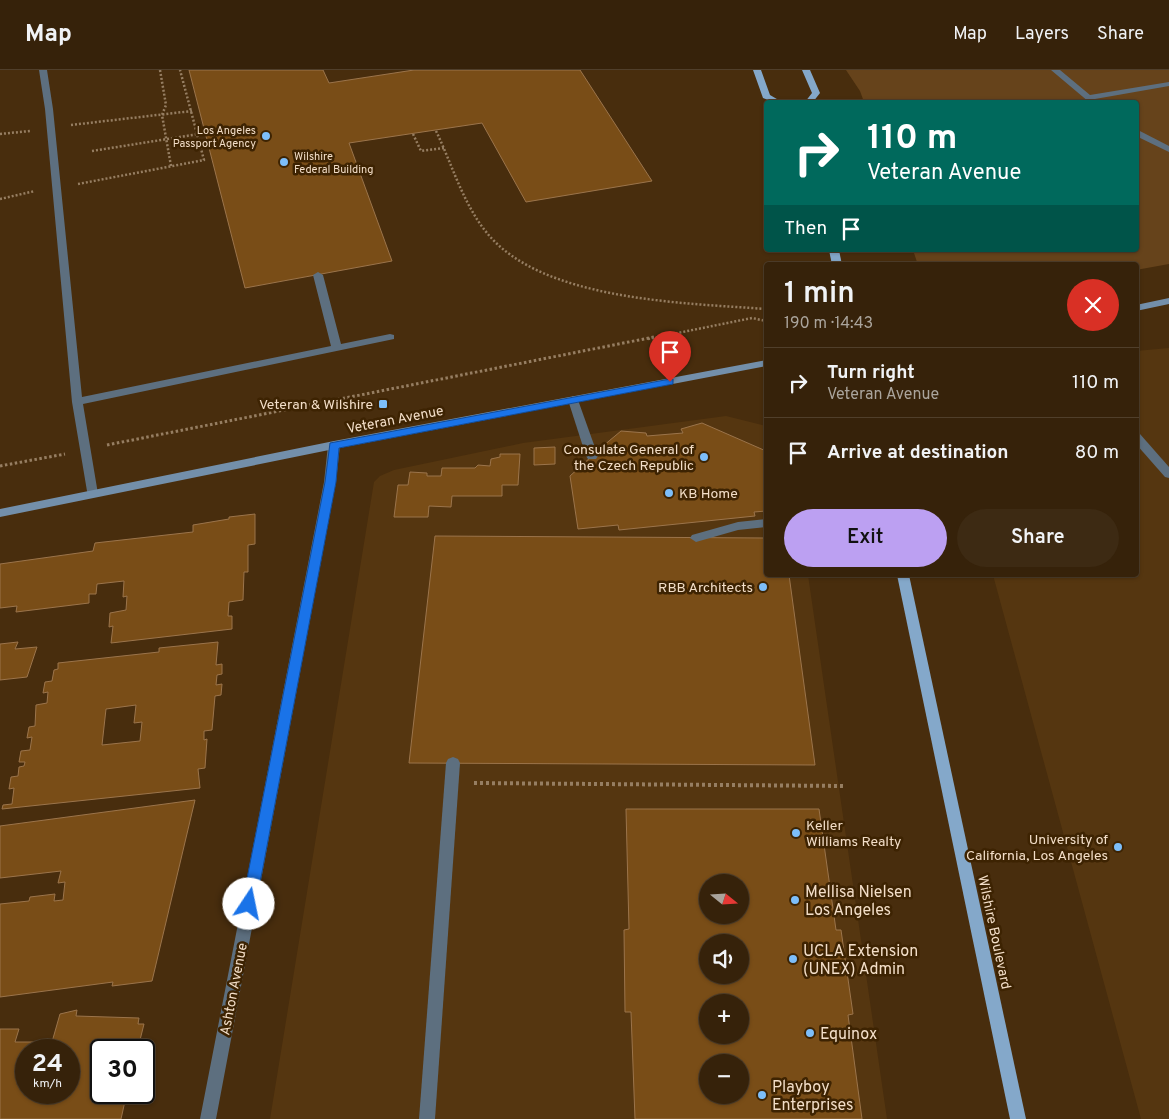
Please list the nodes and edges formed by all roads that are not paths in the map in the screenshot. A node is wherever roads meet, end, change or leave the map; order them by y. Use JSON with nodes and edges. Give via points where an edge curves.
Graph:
{"nodes":[{"id":1,"x":43,"y":70,"type":"edge"},
{"id":2,"x":757,"y":70,"type":"edge"},
{"id":3,"x":806,"y":70,"type":"edge"},
{"id":4,"x":1054,"y":70,"type":"edge"},
{"id":5,"x":1169,"y":84,"type":"edge"},
{"id":6,"x":774,"y":100,"type":"edge"},
{"id":7,"x":811,"y":100,"type":"edge"},
{"id":8,"x":1090,"y":100,"type":"edge"},
{"id":9,"x":1139,"y":134,"type":"edge"},
{"id":10,"x":1169,"y":149,"type":"edge"},
{"id":11,"x":318,"y":275,"type":"dead end"},
{"id":12,"x":1169,"y":301,"type":"edge"},
{"id":13,"x":1139,"y":307,"type":"edge"},
{"id":14,"x":390,"y":337,"type":"dead end"},
{"id":15,"x":337,"y":348,"type":"junction"},
{"id":16,"x":764,"y":363,"type":"edge"},
{"id":17,"x":574,"y":400,"type":"junction"},
{"id":18,"x":77,"y":402,"type":"junction"},
{"id":19,"x":1139,"y":440,"type":"edge"},
{"id":20,"x":334,"y":445,"type":"junction"},
{"id":21,"x":592,"y":456,"type":"dead end"},
{"id":22,"x":1169,"y":474,"type":"edge"},
{"id":23,"x":92,"y":494,"type":"junction"},
{"id":24,"x":0,"y":513,"type":"edge"},
{"id":25,"x":764,"y":523,"type":"edge"},
{"id":26,"x":696,"y":538,"type":"dead end"},
{"id":27,"x":903,"y":577,"type":"edge"},
{"id":28,"x":453,"y":763,"type":"dead end"},
{"id":29,"x":208,"y":1119,"type":"edge"},
{"id":30,"x":427,"y":1119,"type":"edge"},
{"id":31,"x":1018,"y":1119,"type":"edge"}],
"edges":[{"from":1,"to":18,"type":"street"},
{"from":2,"to":6,"type":"main road","via":[[766,96]]},
{"from":3,"to":7,"type":"main road","via":[[816,93]]},
{"from":4,"to":8,"type":"street"},
{"from":5,"to":8,"type":"street"},
{"from":9,"to":10,"type":"street"},
{"from":11,"to":15,"type":"street"},
{"from":12,"to":13,"type":"street"},
{"from":14,"to":15,"type":"street"},
{"from":15,"to":18,"type":"street"},
{"from":16,"to":17,"type":"street","name":"Veteran Avenue"},
{"from":17,"to":20,"type":"street","name":"Veteran Avenue"},
{"from":17,"to":21,"type":"street"},
{"from":18,"to":23,"type":"street"},
{"from":19,"to":22,"type":"street"},
{"from":20,"to":23,"type":"street","name":"Veteran Avenue"},
{"from":20,"to":29,"type":"street","name":"Ashton Avenue","via":[[329,489]]},
{"from":23,"to":24,"type":"street","name":"Veteran Avenue"},
{"from":25,"to":26,"type":"street","via":[[738,526]]},
{"from":27,"to":31,"type":"main road","name":"Wilshire Boulevard"},
{"from":28,"to":30,"type":"street"}]}
